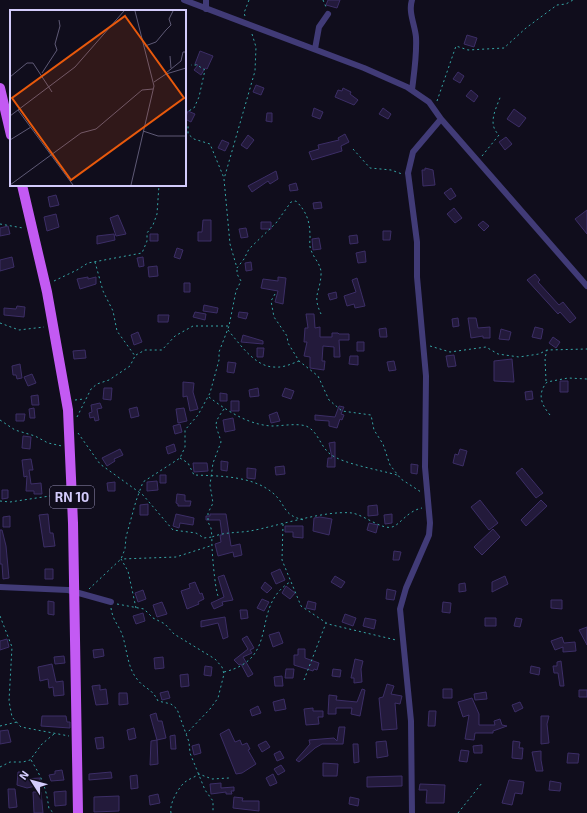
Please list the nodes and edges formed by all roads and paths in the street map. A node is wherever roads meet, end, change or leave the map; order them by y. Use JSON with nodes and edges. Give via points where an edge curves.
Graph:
{"nodes":[{"id":1,"x":184,"y":0,"type":"edge"},
{"id":2,"x":206,"y":0,"type":"edge"},
{"id":3,"x":249,"y":0,"type":"edge"},
{"id":4,"x":323,"y":0,"type":"edge"},
{"id":5,"x":573,"y":0,"type":"edge"},
{"id":6,"x":410,"y":2,"type":"edge"},
{"id":7,"x":206,"y":9,"type":"junction"},
{"id":8,"x":328,"y":14,"type":"joint"},
{"id":9,"x":249,"y":25,"type":"junction"},
{"id":10,"x":314,"y":49,"type":"junction"},
{"id":11,"x":191,"y":65,"type":"dead end"},
{"id":12,"x":0,"y":88,"type":"edge"},
{"id":13,"x":412,"y":90,"type":"junction"},
{"id":14,"x":501,"y":95,"type":"dead end"},
{"id":15,"x":434,"y":109,"type":"junction"},
{"id":16,"x":186,"y":112,"type":"edge"},
{"id":17,"x":441,"y":119,"type":"junction"},
{"id":18,"x":186,"y":124,"type":"edge"},
{"id":19,"x":10,"y":131,"type":"edge"},
{"id":20,"x":353,"y":149,"type":"dead end"},
{"id":21,"x":478,"y":161,"type":"junction"},
{"id":22,"x":408,"y":173,"type":"junction"},
{"id":23,"x":224,"y":179,"type":"junction"},
{"id":24,"x":22,"y":186,"type":"edge"},
{"id":25,"x":159,"y":186,"type":"edge"},
{"id":26,"x":0,"y":224,"type":"edge"},
{"id":27,"x":33,"y":230,"type":"junction"},
{"id":28,"x":95,"y":262,"type":"junction"},
{"id":29,"x":237,"y":268,"type":"junction"},
{"id":30,"x":46,"y":286,"type":"junction"},
{"id":31,"x":587,"y":286,"type":"edge"},
{"id":32,"x":275,"y":294,"type":"dead end"},
{"id":33,"x":321,"y":314,"type":"dead end"},
{"id":34,"x":0,"y":323,"type":"edge"},
{"id":35,"x":53,"y":326,"type":"junction"},
{"id":36,"x":229,"y":326,"type":"junction"},
{"id":37,"x":228,"y":329,"type":"junction"},
{"id":38,"x":423,"y":344,"type":"junction"},
{"id":39,"x":587,"y":349,"type":"edge"},
{"id":40,"x":547,"y":350,"type":"junction"},
{"id":41,"x":135,"y":356,"type":"junction"},
{"id":42,"x":299,"y":361,"type":"junction"},
{"id":43,"x":587,"y":379,"type":"edge"},
{"id":44,"x":546,"y":382,"type":"junction"},
{"id":45,"x":208,"y":396,"type":"junction"},
{"id":46,"x":85,"y":399,"type":"junction"},
{"id":47,"x":66,"y":401,"type":"junction"},
{"id":48,"x":224,"y":409,"type":"junction"},
{"id":49,"x":550,"y":415,"type":"dead end"},
{"id":50,"x":0,"y":420,"type":"edge"},
{"id":51,"x":69,"y":431,"type":"junction"},
{"id":52,"x":70,"y":447,"type":"junction"},
{"id":53,"x":180,"y":458,"type":"junction"},
{"id":54,"x":398,"y":475,"type":"junction"},
{"id":55,"x":211,"y":476,"type":"junction"},
{"id":56,"x":72,"y":493,"type":"junction"},
{"id":57,"x":139,"y":493,"type":"junction"},
{"id":58,"x":427,"y":496,"type":"junction"},
{"id":59,"x":0,"y":501,"type":"edge"},
{"id":60,"x":429,"y":508,"type":"junction"},
{"id":61,"x":304,"y":520,"type":"junction"},
{"id":62,"x":283,"y":524,"type":"junction"},
{"id":63,"x":212,"y":537,"type":"junction"},
{"id":64,"x":211,"y":546,"type":"junction"},
{"id":65,"x":121,"y":559,"type":"junction"},
{"id":66,"x":291,"y":581,"type":"junction"},
{"id":67,"x":0,"y":587,"type":"edge"},
{"id":68,"x":78,"y":594,"type":"junction"},
{"id":69,"x":218,"y":596,"type":"dead end"},
{"id":70,"x":111,"y":602,"type":"junction"},
{"id":71,"x":136,"y":608,"type":"junction"},
{"id":72,"x":0,"y":616,"type":"edge"},
{"id":73,"x":326,"y":623,"type":"junction"},
{"id":74,"x":404,"y":642,"type":"junction"},
{"id":75,"x":224,"y":672,"type":"junction"},
{"id":76,"x":304,"y":680,"type":"dead end"},
{"id":77,"x":17,"y":722,"type":"junction"},
{"id":78,"x":0,"y":726,"type":"edge"},
{"id":79,"x":55,"y":734,"type":"junction"},
{"id":80,"x":186,"y":734,"type":"junction"},
{"id":81,"x":77,"y":738,"type":"junction"},
{"id":82,"x":30,"y":760,"type":"junction"},
{"id":83,"x":0,"y":767,"type":"edge"},
{"id":84,"x":199,"y":774,"type":"junction"},
{"id":85,"x":229,"y":778,"type":"dead end"},
{"id":86,"x":482,"y":783,"type":"dead end"},
{"id":87,"x":54,"y":813,"type":"edge"},
{"id":88,"x":78,"y":813,"type":"edge"},
{"id":89,"x":171,"y":813,"type":"edge"},
{"id":90,"x":213,"y":813,"type":"edge"},
{"id":91,"x":412,"y":813,"type":"edge"},
{"id":92,"x":458,"y":813,"type":"edge"}],
"edges":[{"from":1,"to":7,"type":"street"},
{"from":2,"to":7,"type":"street"},
{"from":3,"to":9,"type":"path","via":[[244,13]]},
{"from":4,"to":8,"type":"path"},
{"from":5,"to":15,"type":"path","via":[[557,5],[504,48],[468,50],[456,46]]},
{"from":6,"to":13,"type":"street","via":[[416,36]]},
{"from":7,"to":9,"type":"street"},
{"from":8,"to":10,"type":"street","via":[[319,27]]},
{"from":9,"to":10,"type":"street"},
{"from":9,"to":23,"type":"path","via":[[256,47],[255,71]]},
{"from":10,"to":13,"type":"street"},
{"from":11,"to":16,"type":"path","via":[[197,65],[205,70],[199,97],[194,108]]},
{"from":12,"to":19,"type":"main road"},
{"from":13,"to":15,"type":"street","via":[[429,102]]},
{"from":14,"to":21,"type":"path","via":[[492,123],[499,135]]},
{"from":15,"to":17,"type":"street"},
{"from":17,"to":21,"type":"street"},
{"from":17,"to":22,"type":"street","via":[[412,152]]},
{"from":18,"to":23,"type":"path","via":[[188,134],[194,139],[210,144]]},
{"from":20,"to":22,"type":"path","via":[[370,168]]},
{"from":21,"to":31,"type":"street"},
{"from":22,"to":38,"type":"street","via":[[417,242],[417,277]]},
{"from":23,"to":29,"type":"path","via":[[230,244]]},
{"from":24,"to":27,"type":"main road","number":"RN 10"},
{"from":25,"to":28,"type":"path","via":[[157,214],[147,233],[142,253]]},
{"from":26,"to":27,"type":"path"},
{"from":27,"to":30,"type":"main road","number":"RN 10"},
{"from":28,"to":30,"type":"path","via":[[88,263]]},
{"from":28,"to":41,"type":"path","via":[[102,291],[113,311],[117,331]]},
{"from":29,"to":33,"type":"path","via":[[244,260],[248,249],[276,223],[292,202],[296,201],[308,217],[310,249],[322,276],[316,304]]},
{"from":29,"to":36,"type":"path","via":[[241,281],[236,291]]},
{"from":30,"to":35,"type":"main road","number":"RN 10"},
{"from":32,"to":42,"type":"path","via":[[271,301],[274,317]]},
{"from":34,"to":35,"type":"path","via":[[20,330]]},
{"from":35,"to":47,"type":"main road","number":"RN 10"},
{"from":36,"to":37,"type":"path"},
{"from":36,"to":41,"type":"path","via":[[193,326],[175,336],[162,350],[145,350]]},
{"from":37,"to":42,"type":"path","via":[[262,364],[273,368]]},
{"from":37,"to":45,"type":"path","via":[[219,352]]},
{"from":38,"to":40,"type":"path","via":[[450,352],[486,346],[498,354],[519,357]]},
{"from":38,"to":58,"type":"street","via":[[426,376]]},
{"from":39,"to":40,"type":"path"},
{"from":40,"to":44,"type":"path"},
{"from":41,"to":46,"type":"path","via":[[130,366],[90,389]]},
{"from":42,"to":54,"type":"path","via":[[318,376],[337,408],[371,415],[374,430],[383,444],[390,465]]},
{"from":43,"to":44,"type":"path","via":[[568,378]]},
{"from":44,"to":49,"type":"path","via":[[540,397],[543,407]]},
{"from":45,"to":48,"type":"path"},
{"from":45,"to":53,"type":"path","via":[[198,415],[185,430],[185,447]]},
{"from":46,"to":47,"type":"path"},
{"from":46,"to":51,"type":"path"},
{"from":47,"to":51,"type":"main road","number":"RN 10"},
{"from":48,"to":54,"type":"path","via":[[251,422],[305,426],[312,430],[330,454],[354,464]]},
{"from":48,"to":55,"type":"path","via":[[215,429],[221,442]]},
{"from":50,"to":52,"type":"path","via":[[15,430],[48,443]]},
{"from":51,"to":52,"type":"main road","number":"RN 10"},
{"from":51,"to":57,"type":"path","via":[[79,433],[100,464]]},
{"from":52,"to":56,"type":"main road","number":"RN 10"},
{"from":53,"to":55,"type":"path","via":[[188,463],[194,475]]},
{"from":53,"to":57,"type":"path","via":[[143,482]]},
{"from":54,"to":58,"type":"path"},
{"from":55,"to":61,"type":"path","via":[[259,484],[275,495],[286,511]]},
{"from":55,"to":63,"type":"path","via":[[213,503],[208,513],[208,522]]},
{"from":56,"to":59,"type":"path","via":[[10,502]]},
{"from":56,"to":68,"type":"main road","number":"RN 10"},
{"from":57,"to":63,"type":"path","via":[[173,530],[196,533],[204,538]]},
{"from":57,"to":65,"type":"path"},
{"from":58,"to":60,"type":"street"},
{"from":60,"to":61,"type":"path","via":[[414,509],[393,527],[385,527],[352,513]]},
{"from":60,"to":74,"type":"street","via":[[429,534],[400,609]]},
{"from":61,"to":62,"type":"path"},
{"from":62,"to":63,"type":"path","via":[[238,533],[222,533]]},
{"from":62,"to":66,"type":"path","via":[[282,560],[286,575]]},
{"from":63,"to":64,"type":"path"},
{"from":64,"to":65,"type":"path","via":[[176,556]]},
{"from":64,"to":69,"type":"path","via":[[215,590]]},
{"from":65,"to":68,"type":"path","via":[[100,581]]},
{"from":65,"to":71,"type":"path","via":[[128,571]]},
{"from":66,"to":73,"type":"path","via":[[302,606]]},
{"from":66,"to":75,"type":"path","via":[[280,588],[266,618],[261,643],[255,654],[241,667]]},
{"from":67,"to":68,"type":"street","via":[[68,590]]},
{"from":68,"to":70,"type":"street"},
{"from":68,"to":81,"type":"main road","number":"RN 10"},
{"from":70,"to":71,"type":"path"},
{"from":70,"to":80,"type":"path","via":[[114,624],[122,634],[125,651],[136,679],[153,691],[158,701],[171,704],[177,709]]},
{"from":71,"to":75,"type":"path","via":[[144,609],[188,643],[215,659]]},
{"from":72,"to":77,"type":"path","via":[[12,648],[9,701],[12,717]]},
{"from":73,"to":74,"type":"path"},
{"from":73,"to":76,"type":"path"},
{"from":74,"to":91,"type":"street","via":[[411,721]]},
{"from":75,"to":80,"type":"path","via":[[218,698]]},
{"from":77,"to":78,"type":"path"},
{"from":77,"to":79,"type":"path","via":[[22,727]]},
{"from":79,"to":81,"type":"path"},
{"from":79,"to":82,"type":"path","via":[[42,744]]},
{"from":80,"to":84,"type":"path","via":[[190,753]]},
{"from":81,"to":88,"type":"main road","number":"RN 10"},
{"from":82,"to":83,"type":"path","via":[[10,762]]},
{"from":82,"to":87,"type":"path","via":[[42,778],[47,790],[49,808]]},
{"from":84,"to":85,"type":"path","via":[[212,779]]},
{"from":84,"to":89,"type":"path","via":[[185,782],[179,790],[170,808]]},
{"from":84,"to":90,"type":"path","via":[[205,790],[213,801]]},
{"from":86,"to":92,"type":"path"}]}
